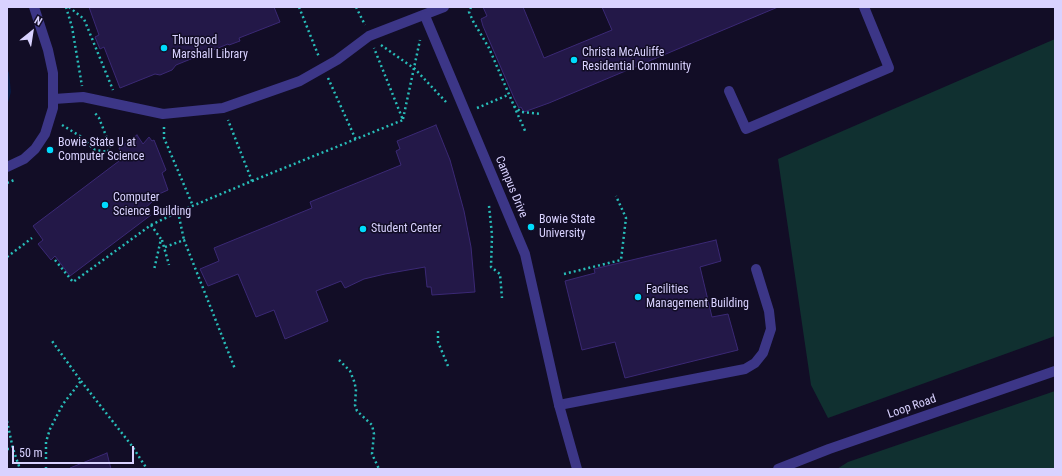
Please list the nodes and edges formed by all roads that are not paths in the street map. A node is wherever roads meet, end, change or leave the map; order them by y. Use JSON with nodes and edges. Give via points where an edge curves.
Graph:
{"nodes":[{"id":1,"x":34,"y":7,"type":"edge"},
{"id":2,"x":444,"y":7,"type":"edge"},
{"id":3,"x":864,"y":7,"type":"edge"},
{"id":4,"x":425,"y":16,"type":"junction"},
{"id":5,"x":729,"y":91,"type":"dead end"},
{"id":6,"x":54,"y":99,"type":"junction"},
{"id":7,"x":7,"y":167,"type":"edge"},
{"id":8,"x":756,"y":269,"type":"dead end"},
{"id":9,"x":1055,"y":371,"type":"edge"},
{"id":10,"x":559,"y":405,"type":"junction"},
{"id":11,"x":577,"y":469,"type":"edge"},
{"id":12,"x":778,"y":469,"type":"edge"}],
"edges":[{"from":1,"to":6,"type":"street","via":[[51,65]]},
{"from":2,"to":4,"type":"street"},
{"from":3,"to":5,"type":"street","via":[[889,68],[746,129]]},
{"from":4,"to":6,"type":"street","via":[[369,36],[324,68],[300,81],[223,108],[163,114],[83,98]]},
{"from":4,"to":10,"type":"street","name":"Campus Drive","via":[[525,254]]},
{"from":6,"to":7,"type":"street","via":[[50,119],[35,149]]},
{"from":8,"to":10,"type":"street","via":[[769,311],[771,329],[763,354],[755,363],[745,369]]},
{"from":9,"to":12,"type":"street","name":"Loop Road"},
{"from":10,"to":11,"type":"street","name":"Campus Drive"}]}
